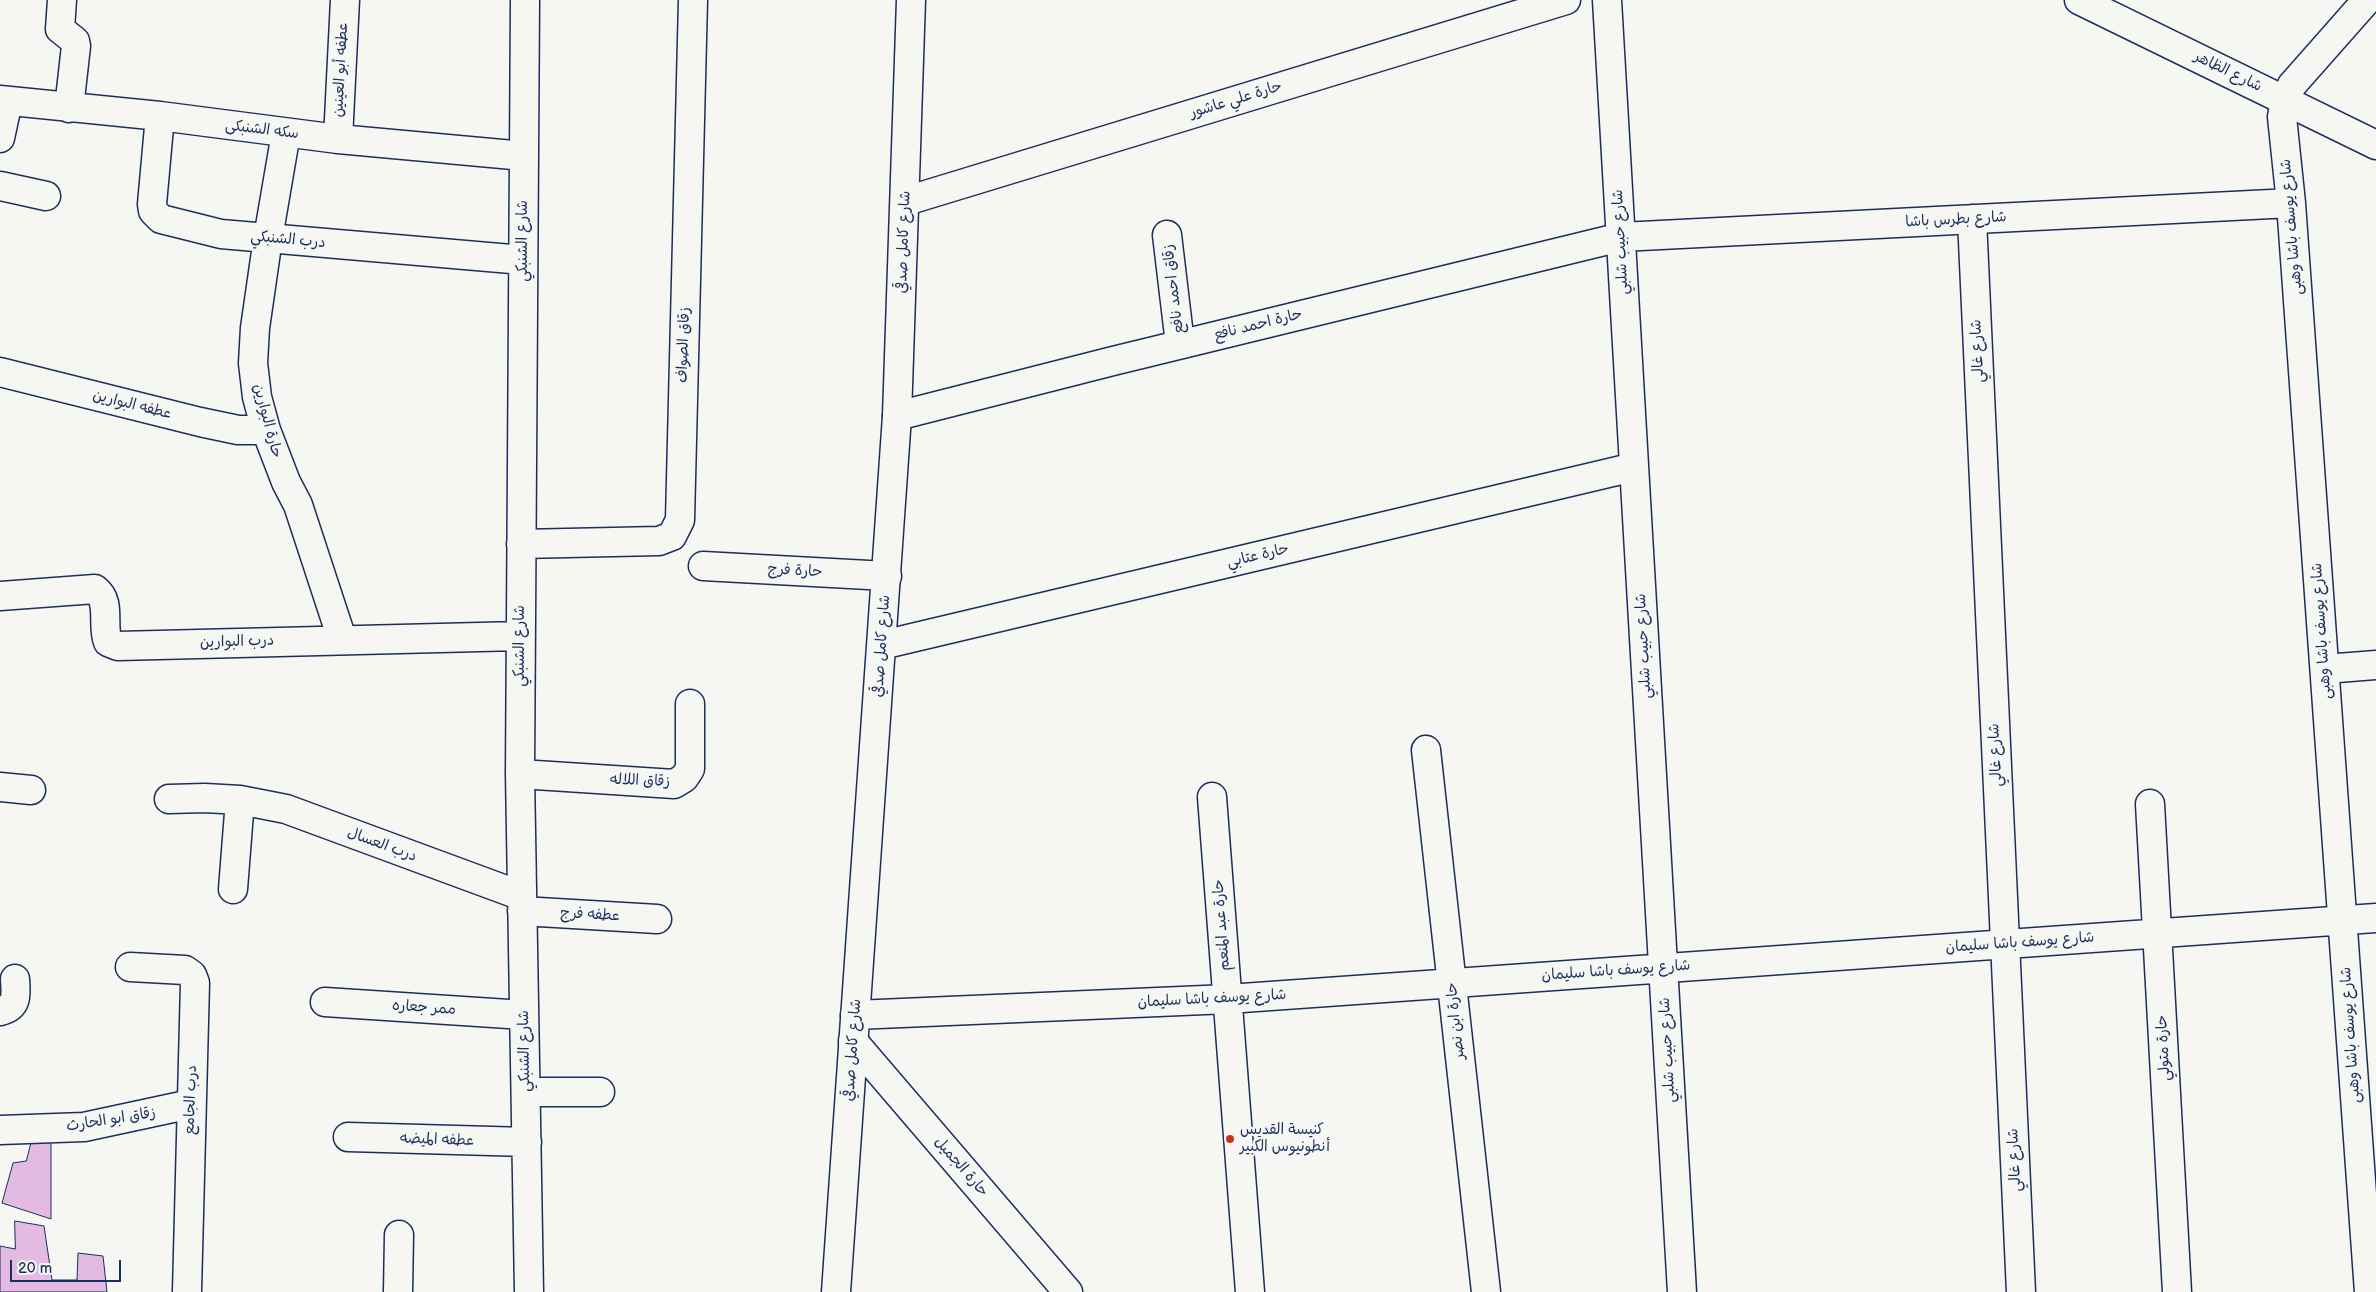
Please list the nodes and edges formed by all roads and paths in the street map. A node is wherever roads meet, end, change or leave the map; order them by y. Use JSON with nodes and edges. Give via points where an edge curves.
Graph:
{"nodes":[{"id":1,"x":62,"y":0,"type":"edge"},
{"id":2,"x":344,"y":0,"type":"edge"},
{"id":3,"x":525,"y":0,"type":"edge"},
{"id":4,"x":693,"y":0,"type":"edge"},
{"id":5,"x":911,"y":0,"type":"edge"},
{"id":6,"x":1566,"y":0,"type":"edge"},
{"id":7,"x":1607,"y":0,"type":"edge"},
{"id":8,"x":2079,"y":0,"type":"edge"},
{"id":9,"x":2367,"y":0,"type":"edge"},
{"id":10,"x":2284,"y":100,"type":"junction"},
{"id":11,"x":4,"y":101,"type":"edge"},
{"id":12,"x":69,"y":108,"type":"junction"},
{"id":13,"x":160,"y":116,"type":"junction"},
{"id":14,"x":286,"y":134,"type":"junction"},
{"id":15,"x":0,"y":138,"type":"edge"},
{"id":16,"x":338,"y":139,"type":"junction"},
{"id":17,"x":2376,"y":145,"type":"edge"},
{"id":18,"x":524,"y":156,"type":"junction"},
{"id":19,"x":0,"y":186,"type":"edge"},
{"id":20,"x":46,"y":196,"type":"dead end"},
{"id":21,"x":906,"y":201,"type":"junction"},
{"id":22,"x":2292,"y":203,"type":"junction"},
{"id":23,"x":1972,"y":219,"type":"junction"},
{"id":24,"x":1167,"y":234,"type":"dead end"},
{"id":25,"x":1620,"y":237,"type":"junction"},
{"id":26,"x":268,"y":238,"type":"junction"},
{"id":27,"x":523,"y":260,"type":"junction"},
{"id":28,"x":1180,"y":344,"type":"junction"},
{"id":29,"x":0,"y":372,"type":"edge"},
{"id":30,"x":897,"y":416,"type":"junction"},
{"id":31,"x":266,"y":430,"type":"junction"},
{"id":32,"x":1634,"y":466,"type":"junction"},
{"id":33,"x":520,"y":544,"type":"junction"},
{"id":34,"x":703,"y":566,"type":"dead end"},
{"id":35,"x":887,"y":576,"type":"junction"},
{"id":36,"x":0,"y":596,"type":"edge"},
{"id":37,"x":520,"y":636,"type":"junction"},
{"id":38,"x":342,"y":639,"type":"junction"},
{"id":39,"x":882,"y":645,"type":"junction"},
{"id":40,"x":2376,"y":665,"type":"edge"},
{"id":41,"x":2325,"y":669,"type":"junction"},
{"id":42,"x":690,"y":704,"type":"dead end"},
{"id":43,"x":1426,"y":750,"type":"dead end"},
{"id":44,"x":520,"y":774,"type":"junction"},
{"id":45,"x":0,"y":787,"type":"edge"},
{"id":46,"x":31,"y":790,"type":"dead end"},
{"id":47,"x":1212,"y":797,"type":"dead end"},
{"id":48,"x":169,"y":799,"type":"dead end"},
{"id":49,"x":240,"y":800,"type":"junction"},
{"id":50,"x":2150,"y":804,"type":"dead end"},
{"id":51,"x":233,"y":889,"type":"dead end"},
{"id":52,"x":522,"y":903,"type":"junction"},
{"id":53,"x":657,"y":918,"type":"dead end"},
{"id":54,"x":2376,"y":918,"type":"edge"},
{"id":55,"x":2343,"y":921,"type":"junction"},
{"id":56,"x":2158,"y":934,"type":"junction"},
{"id":57,"x":2005,"y":944,"type":"junction"},
{"id":58,"x":130,"y":967,"type":"dead end"},
{"id":59,"x":1663,"y":968,"type":"junction"},
{"id":60,"x":15,"y":980,"type":"dead end"},
{"id":61,"x":1452,"y":984,"type":"junction"},
{"id":62,"x":1228,"y":999,"type":"junction"},
{"id":63,"x":325,"y":1002,"type":"dead end"},
{"id":64,"x":0,"y":1011,"type":"edge"},
{"id":65,"x":524,"y":1014,"type":"junction"},
{"id":66,"x":854,"y":1028,"type":"junction"},
{"id":67,"x":526,"y":1092,"type":"junction"},
{"id":68,"x":600,"y":1092,"type":"dead end"},
{"id":69,"x":190,"y":1104,"type":"junction"},
{"id":70,"x":0,"y":1130,"type":"edge"},
{"id":71,"x":348,"y":1137,"type":"dead end"},
{"id":72,"x":527,"y":1142,"type":"junction"},
{"id":73,"x":399,"y":1235,"type":"dead end"},
{"id":74,"x":187,"y":1291,"type":"dead end"},
{"id":75,"x":398,"y":1292,"type":"edge"},
{"id":76,"x":529,"y":1292,"type":"edge"},
{"id":77,"x":836,"y":1292,"type":"edge"},
{"id":78,"x":1068,"y":1292,"type":"edge"},
{"id":79,"x":1250,"y":1292,"type":"edge"},
{"id":80,"x":1486,"y":1292,"type":"edge"},
{"id":81,"x":1682,"y":1292,"type":"edge"},
{"id":82,"x":2021,"y":1292,"type":"edge"},
{"id":83,"x":2177,"y":1292,"type":"edge"},
{"id":84,"x":2369,"y":1292,"type":"edge"}],
"edges":[{"from":1,"to":12,"type":"street","via":[[60,29],[76,46]]},
{"from":2,"to":16,"type":"street","name":"عطفه أبو العينين"},
{"from":3,"to":18,"type":"street","name":"شارع الشنبكي"},
{"from":4,"to":33,"type":"street","name":"زقاق الصواف","via":[[680,520],[672,536],[659,541]]},
{"from":5,"to":21,"type":"street","name":"شارع كامل صدقي"},
{"from":6,"to":21,"type":"street","name":"حارة علي عاشور"},
{"from":7,"to":25,"type":"street","name":"شارع حبيب شلبي"},
{"from":8,"to":10,"type":"street","name":"شارع الظاهر"},
{"from":9,"to":10,"type":"street","name":"شارع يوسف باشا وهبى","via":[[2292,85]]},
{"from":10,"to":17,"type":"street","name":"شارع الظاهر"},
{"from":10,"to":22,"type":"street","name":"شارع يوسف باشا وهبى","via":[[2282,117]]},
{"from":11,"to":12,"type":"street","name":"سكه الشنبكى"},
{"from":11,"to":15,"type":"street"},
{"from":12,"to":13,"type":"street","name":"سكه الشنبكى"},
{"from":13,"to":14,"type":"street","name":"سكه الشنبكى"},
{"from":13,"to":26,"type":"street","name":"درب الشنبكي","via":[[152,204],[156,216],[220,234]]},
{"from":14,"to":16,"type":"street","name":"سكه الشنبكى"},
{"from":14,"to":26,"type":"street","name":"حارة البوارين"},
{"from":16,"to":18,"type":"street","name":"سكه الشنبكى"},
{"from":18,"to":27,"type":"street","name":"شارع الشنبكي"},
{"from":19,"to":20,"type":"street"},
{"from":21,"to":30,"type":"street","name":"شارع كامل صدقي"},
{"from":22,"to":23,"type":"street","name":"شارع بطرس باشا"},
{"from":22,"to":41,"type":"street","name":"شارع يوسف باشا وهبى"},
{"from":23,"to":25,"type":"street","name":"شارع بطرس باشا"},
{"from":23,"to":57,"type":"street","name":"شارع غالي"},
{"from":24,"to":28,"type":"street","name":"زقاق احمد نافع"},
{"from":25,"to":28,"type":"street","name":"حارة احمد نافع"},
{"from":25,"to":32,"type":"street","name":"شارع حبيب شلبي"},
{"from":26,"to":27,"type":"street","name":"درب الشنبكي"},
{"from":26,"to":31,"type":"street","name":"حارة البوارين","via":[[253,363],[257,397]]},
{"from":27,"to":33,"type":"street","name":"شارع الشنبكي"},
{"from":28,"to":30,"type":"street","name":"حارة احمد نافع"},
{"from":29,"to":31,"type":"street","name":"عطفه البوارين","via":[[200,422],[238,430]]},
{"from":30,"to":35,"type":"street","name":"شارع كامل صدقي"},
{"from":31,"to":38,"type":"street","name":"حارة البوارين","via":[[298,505]]},
{"from":32,"to":39,"type":"street","name":"حارة عتابي"},
{"from":32,"to":59,"type":"street","name":"شارع حبيب شلبي"},
{"from":33,"to":37,"type":"street","name":"شارع الشنبكي"},
{"from":34,"to":35,"type":"street","name":"حارة فرج"},
{"from":35,"to":39,"type":"street","name":"شارع كامل صدقي"},
{"from":36,"to":38,"type":"street","name":"درب البوارين","via":[[95,589],[105,602],[108,642],[118,646]]},
{"from":37,"to":38,"type":"street","name":"درب البوارين"},
{"from":37,"to":44,"type":"street","name":"شارع الشنبكي"},
{"from":39,"to":66,"type":"street","name":"شارع كامل صدقي"},
{"from":40,"to":41,"type":"street"},
{"from":41,"to":55,"type":"street","name":"شارع يوسف باشا وهبى"},
{"from":42,"to":44,"type":"street","name":"زقاق اللاله","via":[[690,768],[684,778],[674,784]]},
{"from":43,"to":61,"type":"street","name":"حارة ابن نصر"},
{"from":44,"to":52,"type":"street","name":"شارع الشنبكي"},
{"from":45,"to":46,"type":"street"},
{"from":47,"to":62,"type":"street","name":"حارة عبد المنعم"},
{"from":48,"to":49,"type":"street","name":"درب العسال"},
{"from":49,"to":51,"type":"street"},
{"from":49,"to":52,"type":"street","name":"درب العسال","via":[[286,809]]},
{"from":50,"to":56,"type":"street","name":"حارة متولي"},
{"from":52,"to":53,"type":"street","name":"عطفه فرج"},
{"from":52,"to":65,"type":"street","name":"شارع الشنبكي"},
{"from":54,"to":55,"type":"street","name":"شارع يوسف باشا سليمان"},
{"from":55,"to":56,"type":"street","name":"شارع يوسف باشا سليمان"},
{"from":55,"to":84,"type":"street","name":"شارع يوسف باشا وهبى"},
{"from":56,"to":57,"type":"street","name":"شارع يوسف باشا سليمان"},
{"from":56,"to":83,"type":"street","name":"حارة متولي"},
{"from":57,"to":59,"type":"street","name":"شارع يوسف باشا سليمان"},
{"from":57,"to":82,"type":"street","name":"شارع غالي"},
{"from":58,"to":69,"type":"street","name":"درب الجامع","via":[[175,968],[192,975],[195,983]]},
{"from":59,"to":61,"type":"street","name":"شارع يوسف باشا سليمان"},
{"from":59,"to":81,"type":"street","name":"شارع حبيب شلبي"},
{"from":60,"to":64,"type":"street","via":[[14,1004]]},
{"from":61,"to":62,"type":"street","name":"شارع يوسف باشا سليمان"},
{"from":61,"to":80,"type":"street","name":"حارة ابن نصر"},
{"from":62,"to":66,"type":"street","name":"شارع يوسف باشا سليمان"},
{"from":62,"to":79,"type":"street","name":"حارة عبد المنعم"},
{"from":63,"to":65,"type":"street","name":"ممر جعاره"},
{"from":65,"to":67,"type":"street","name":"شارع الشنبكي"},
{"from":66,"to":77,"type":"street","name":"شارع كامل صدقي"},
{"from":66,"to":78,"type":"street","name":"حارة الجميل"},
{"from":67,"to":68,"type":"street"},
{"from":67,"to":72,"type":"street","name":"شارع الشنبكي"},
{"from":69,"to":70,"type":"street","name":"زقاق ابو الحارث","via":[[84,1128]]},
{"from":69,"to":74,"type":"street","name":"درب الجامع"},
{"from":71,"to":72,"type":"street","name":"عطفه الميضه"},
{"from":72,"to":76,"type":"street","name":"شارع الشنبكي"},
{"from":73,"to":75,"type":"street"}]}
